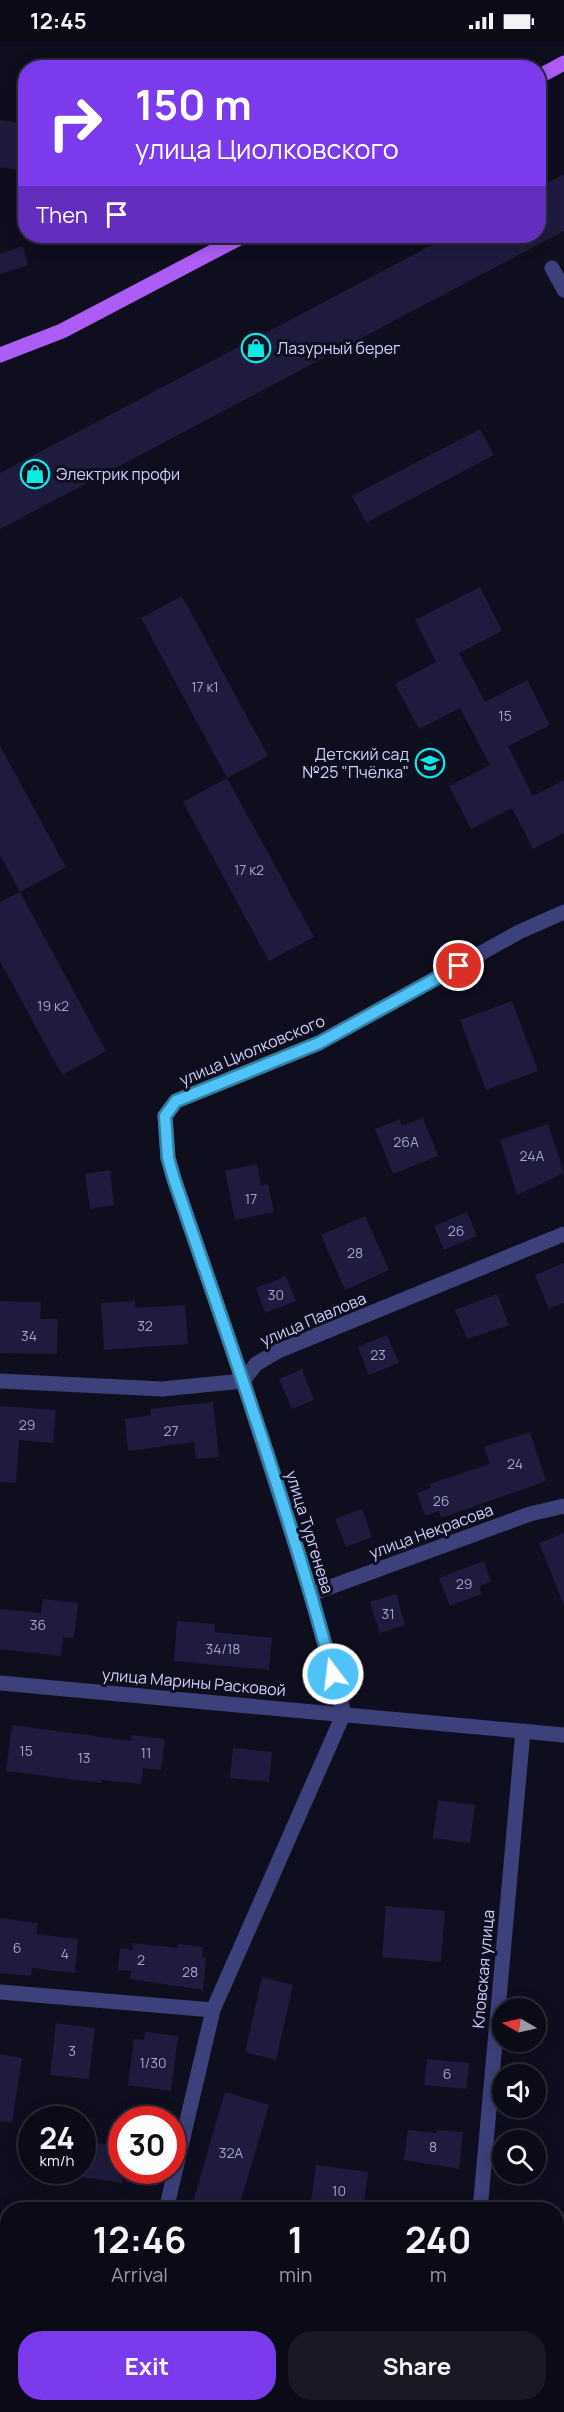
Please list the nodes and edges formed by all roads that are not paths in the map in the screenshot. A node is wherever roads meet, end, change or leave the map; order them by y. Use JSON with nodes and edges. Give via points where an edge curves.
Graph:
{"nodes":[{"id":1,"x":564,"y":63,"type":"edge"},
{"id":2,"x":546,"y":72,"type":"edge"},
{"id":3,"x":230,"y":243,"type":"edge"},
{"id":4,"x":552,"y":268,"type":"dead end"},
{"id":5,"x":564,"y":291,"type":"edge"},
{"id":6,"x":0,"y":355,"type":"edge"},
{"id":7,"x":564,"y":912,"type":"edge"},
{"id":8,"x":176,"y":1101,"type":"joint"},
{"id":9,"x":564,"y":1234,"type":"edge"},
{"id":10,"x":0,"y":1381,"type":"edge"},
{"id":11,"x":243,"y":1381,"type":"junction"},
{"id":12,"x":564,"y":1506,"type":"edge"},
{"id":13,"x":311,"y":1594,"type":"junction"},
{"id":14,"x":0,"y":1683,"type":"edge"},
{"id":15,"x":344,"y":1713,"type":"junction"},
{"id":16,"x":523,"y":1731,"type":"junction"},
{"id":17,"x":564,"y":1735,"type":"edge"},
{"id":18,"x":0,"y":1992,"type":"edge"},
{"id":19,"x":213,"y":2010,"type":"junction"},
{"id":20,"x":168,"y":2202,"type":"edge"},
{"id":21,"x":481,"y":2202,"type":"edge"}],
"edges":[{"from":1,"to":2,"type":"main road"},
{"from":3,"to":6,"type":"main road","via":[[62,331]]},
{"from":4,"to":5,"type":"street"},
{"from":7,"to":8,"type":"street","name":"улица Циолковского","via":[[519,932],[319,1043]]},
{"from":8,"to":11,"type":"street","name":"улица Тургенева","via":[[165,1116],[168,1158]]},
{"from":9,"to":11,"type":"street","name":"улица Павлова","via":[[278,1351],[256,1364]]},
{"from":10,"to":11,"type":"street","via":[[162,1389]]},
{"from":11,"to":13,"type":"street","name":"улица Тургенева"},
{"from":12,"to":13,"type":"street","name":"улица Некрасова","via":[[530,1514]]},
{"from":13,"to":15,"type":"street","name":"улица Тургенева"},
{"from":14,"to":15,"type":"street","name":"улица Марины Расковой"},
{"from":15,"to":16,"type":"street","name":"улица Марины Расковой"},
{"from":15,"to":19,"type":"street"},
{"from":16,"to":17,"type":"street","name":"улица Марины Расковой"},
{"from":16,"to":21,"type":"street","name":"Кловская улица"},
{"from":18,"to":19,"type":"street"},
{"from":19,"to":20,"type":"street"}]}
